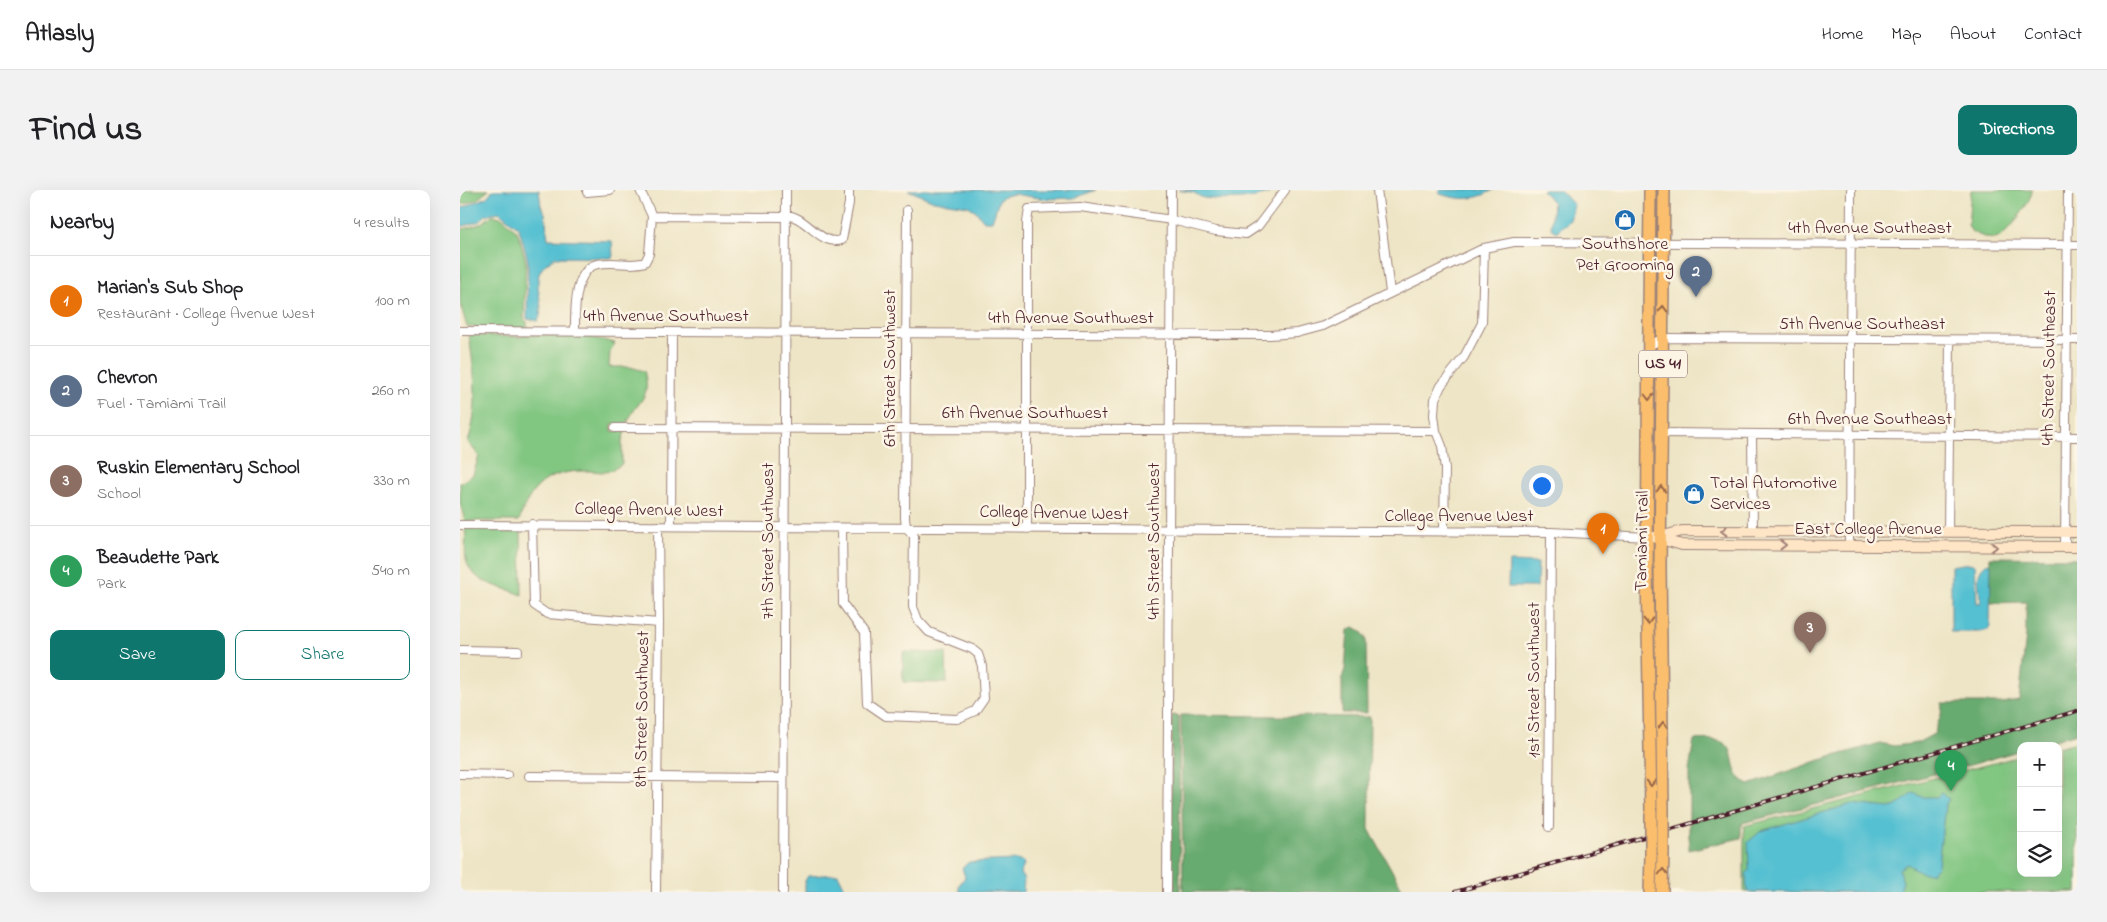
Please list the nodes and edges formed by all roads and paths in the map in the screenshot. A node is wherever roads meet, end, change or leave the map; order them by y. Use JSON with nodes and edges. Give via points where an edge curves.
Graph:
{"nodes":[{"id":1,"x":610,"y":190,"type":"edge"},
{"id":2,"x":640,"y":190,"type":"edge"},
{"id":3,"x":786,"y":190,"type":"edge"},
{"id":4,"x":848,"y":190,"type":"edge"},
{"id":5,"x":1285,"y":190,"type":"edge"},
{"id":6,"x":1377,"y":190,"type":"edge"},
{"id":7,"x":1650,"y":190,"type":"edge"},
{"id":8,"x":1664,"y":190,"type":"edge"},
{"id":9,"x":1851,"y":190,"type":"edge"},
{"id":10,"x":2068,"y":190,"type":"edge"},
{"id":11,"x":588,"y":192,"type":"dead end"},
{"id":12,"x":1171,"y":193,"type":"edge"},
{"id":13,"x":907,"y":210,"type":"dead end"},
{"id":14,"x":652,"y":216,"type":"junction"},
{"id":15,"x":786,"y":216,"type":"junction"},
{"id":16,"x":1172,"y":220,"type":"junction"},
{"id":17,"x":1649,"y":243,"type":"junction"},
{"id":18,"x":1664,"y":243,"type":"junction"},
{"id":19,"x":1851,"y":243,"type":"junction"},
{"id":20,"x":2066,"y":245,"type":"junction"},
{"id":21,"x":2077,"y":245,"type":"edge"},
{"id":22,"x":1484,"y":248,"type":"junction"},
{"id":23,"x":1390,"y":292,"type":"junction"},
{"id":24,"x":460,"y":331,"type":"edge"},
{"id":25,"x":575,"y":332,"type":"junction"},
{"id":26,"x":672,"y":332,"type":"junction"},
{"id":27,"x":786,"y":332,"type":"junction"},
{"id":28,"x":906,"y":333,"type":"junction"},
{"id":29,"x":1028,"y":334,"type":"junction"},
{"id":30,"x":1171,"y":334,"type":"junction"},
{"id":31,"x":1663,"y":338,"type":"junction"},
{"id":32,"x":1849,"y":340,"type":"junction"},
{"id":33,"x":1950,"y":340,"type":"junction"},
{"id":34,"x":2066,"y":340,"type":"junction"},
{"id":35,"x":2077,"y":340,"type":"edge"},
{"id":36,"x":1649,"y":346,"type":"junction"},
{"id":37,"x":1649,"y":418,"type":"junction"},
{"id":38,"x":615,"y":428,"type":"dead end"},
{"id":39,"x":672,"y":428,"type":"junction"},
{"id":40,"x":785,"y":429,"type":"junction"},
{"id":41,"x":906,"y":429,"type":"junction"},
{"id":42,"x":1027,"y":429,"type":"junction"},
{"id":43,"x":1171,"y":430,"type":"junction"},
{"id":44,"x":1436,"y":431,"type":"junction"},
{"id":45,"x":1662,"y":433,"type":"junction"},
{"id":46,"x":1752,"y":434,"type":"junction"},
{"id":47,"x":1849,"y":435,"type":"junction"},
{"id":48,"x":1948,"y":435,"type":"junction"},
{"id":49,"x":2064,"y":436,"type":"junction"},
{"id":50,"x":2077,"y":436,"type":"edge"},
{"id":51,"x":460,"y":524,"type":"edge"},
{"id":52,"x":532,"y":524,"type":"junction"},
{"id":53,"x":658,"y":526,"type":"junction"},
{"id":54,"x":671,"y":526,"type":"junction"},
{"id":55,"x":784,"y":527,"type":"junction"},
{"id":56,"x":906,"y":527,"type":"junction"},
{"id":57,"x":842,"y":528,"type":"junction"},
{"id":58,"x":1027,"y":529,"type":"junction"},
{"id":59,"x":1170,"y":530,"type":"junction"},
{"id":60,"x":1753,"y":530,"type":"junction"},
{"id":61,"x":1444,"y":532,"type":"junction"},
{"id":62,"x":1551,"y":532,"type":"junction"},
{"id":63,"x":1849,"y":532,"type":"junction"},
{"id":64,"x":1948,"y":532,"type":"junction"},
{"id":65,"x":2065,"y":532,"type":"junction"},
{"id":66,"x":2077,"y":532,"type":"edge"},
{"id":67,"x":1648,"y":537,"type":"junction"},
{"id":68,"x":1660,"y":537,"type":"junction"},
{"id":69,"x":1849,"y":546,"type":"junction"},
{"id":70,"x":2065,"y":547,"type":"junction"},
{"id":71,"x":2077,"y":547,"type":"edge"},
{"id":72,"x":659,"y":623,"type":"junction"},
{"id":73,"x":460,"y":650,"type":"edge"},
{"id":74,"x":518,"y":650,"type":"dead end"},
{"id":75,"x":460,"y":774,"type":"edge"},
{"id":76,"x":507,"y":774,"type":"dead end"},
{"id":77,"x":529,"y":776,"type":"dead end"},
{"id":78,"x":657,"y":778,"type":"junction"},
{"id":79,"x":782,"y":778,"type":"junction"},
{"id":80,"x":1549,"y":828,"type":"dead end"},
{"id":81,"x":656,"y":892,"type":"edge"},
{"id":82,"x":783,"y":892,"type":"edge"},
{"id":83,"x":1167,"y":892,"type":"edge"},
{"id":84,"x":1650,"y":892,"type":"edge"},
{"id":85,"x":1662,"y":892,"type":"edge"}],
"edges":[{"from":1,"to":11,"type":"street"},
{"from":2,"to":14,"type":"street"},
{"from":3,"to":15,"type":"street","name":"7th Street Southwest"},
{"from":4,"to":15,"type":"street","via":[[849,203],[842,240],[829,240],[794,216]]},
{"from":5,"to":16,"type":"street","via":[[1258,226],[1246,234],[1216,231]]},
{"from":6,"to":23,"type":"street"},
{"from":7,"to":17,"type":"main road","name":"Tamiami Trail","number":"US 41"},
{"from":8,"to":18,"type":"main road","name":"Tamiami Trail","number":"US 41"},
{"from":9,"to":19,"type":"street"},
{"from":10,"to":20,"type":"street","name":"4th Street Southeast"},
{"from":12,"to":16,"type":"street","name":"4th Street Southwest"},
{"from":13,"to":28,"type":"street","name":"6th Street Southwest"},
{"from":14,"to":15,"type":"street"},
{"from":14,"to":25,"type":"street","via":[[650,254],[646,262],[595,265],[588,269],[576,299]]},
{"from":15,"to":27,"type":"street","name":"7th Street Southwest"},
{"from":16,"to":29,"type":"street","via":[[1080,207],[1029,209]]},
{"from":16,"to":30,"type":"street","name":"4th Street Southwest"},
{"from":17,"to":18,"type":"street","name":"4th Avenue Southwest"},
{"from":17,"to":22,"type":"street","name":"4th Avenue Southwest","via":[[1514,242]]},
{"from":17,"to":36,"type":"main road","name":"Tamiami Trail","number":"US 41"},
{"from":18,"to":19,"type":"street","name":"4th Avenue Southeast"},
{"from":31,"to":18,"type":"main road","name":"Tamiami Trail","number":"US 41","one_way":true},
{"from":19,"to":20,"type":"street","name":"4th Avenue Southeast"},
{"from":19,"to":32,"type":"street"},
{"from":20,"to":21,"type":"street","name":"4th Avenue Southeast"},
{"from":20,"to":34,"type":"street","name":"4th Street Southeast"},
{"from":22,"to":23,"type":"street","name":"4th Avenue Southwest"},
{"from":22,"to":44,"type":"street","via":[[1482,323],[1464,357],[1435,399]]},
{"from":23,"to":30,"type":"street","name":"4th Avenue Southwest","via":[[1323,326],[1297,332],[1270,335]]},
{"from":24,"to":25,"type":"street","name":"4th Avenue Southwest"},
{"from":25,"to":26,"type":"street","name":"4th Avenue Southwest"},
{"from":26,"to":27,"type":"street","name":"4th Avenue Southwest"},
{"from":26,"to":39,"type":"street"},
{"from":27,"to":28,"type":"street","name":"4th Avenue Southwest"},
{"from":27,"to":40,"type":"street","name":"7th Street Southwest"},
{"from":28,"to":29,"type":"street","name":"4th Avenue Southwest"},
{"from":28,"to":41,"type":"street","name":"6th Street Southwest"},
{"from":29,"to":30,"type":"street","name":"4th Avenue Southwest"},
{"from":29,"to":42,"type":"street"},
{"from":30,"to":43,"type":"street","name":"4th Street Southwest"},
{"from":31,"to":32,"type":"street","name":"5th Avenue Southeast"},
{"from":31,"to":36,"type":"street"},
{"from":31,"to":45,"type":"main road","name":"Tamiami Trail","number":"US 41"},
{"from":32,"to":33,"type":"street","name":"5th Avenue Southeast"},
{"from":32,"to":47,"type":"street"},
{"from":33,"to":34,"type":"street","name":"5th Avenue Southeast"},
{"from":33,"to":48,"type":"street"},
{"from":34,"to":35,"type":"street","name":"5th Avenue Southeast"},
{"from":34,"to":49,"type":"street","name":"4th Street Southeast"},
{"from":36,"to":37,"type":"main road","name":"Tamiami Trail","number":"US 41","one_way":true},
{"from":37,"to":45,"type":"main road"},
{"from":37,"to":67,"type":"main road","name":"Tamiami Trail","number":"US 41"},
{"from":38,"to":39,"type":"street","name":"6th Avenue Southwest"},
{"from":39,"to":40,"type":"street","name":"6th Avenue Southwest"},
{"from":39,"to":54,"type":"street"},
{"from":40,"to":41,"type":"street","name":"6th Avenue Southwest"},
{"from":40,"to":55,"type":"street","name":"7th Street Southwest"},
{"from":41,"to":42,"type":"street","name":"6th Avenue Southwest"},
{"from":41,"to":56,"type":"street","name":"6th Street Southwest"},
{"from":42,"to":43,"type":"street","name":"6th Avenue Southwest"},
{"from":42,"to":58,"type":"street"},
{"from":43,"to":44,"type":"street","name":"6th Avenue Southwest"},
{"from":43,"to":59,"type":"street","name":"4th Street Southwest"},
{"from":44,"to":61,"type":"street","via":[[1445,469]]},
{"from":45,"to":46,"type":"street","name":"6th Avenue Southeast"},
{"from":68,"to":45,"type":"main road","name":"Tamiami Trail","number":"US 41","one_way":true},
{"from":46,"to":47,"type":"street","name":"6th Avenue Southeast"},
{"from":46,"to":60,"type":"street"},
{"from":47,"to":48,"type":"street","name":"6th Avenue Southeast"},
{"from":47,"to":63,"type":"street"},
{"from":48,"to":49,"type":"street","name":"6th Avenue Southeast"},
{"from":48,"to":64,"type":"street"},
{"from":49,"to":50,"type":"street","name":"6th Avenue Southeast"},
{"from":49,"to":65,"type":"street","name":"4th Street Southeast"},
{"from":51,"to":52,"type":"street","name":"College Avenue West"},
{"from":52,"to":53,"type":"street","name":"College Avenue West"},
{"from":52,"to":72,"type":"street","via":[[534,605],[548,614]]},
{"from":53,"to":54,"type":"street","name":"College Avenue West"},
{"from":53,"to":72,"type":"street","name":"8th Street Southwest"},
{"from":54,"to":55,"type":"street","name":"College Avenue West"},
{"from":55,"to":57,"type":"street","name":"College Avenue West"},
{"from":55,"to":79,"type":"street","name":"7th Street Southwest"},
{"from":56,"to":57,"type":"street","name":"College Avenue West"},
{"from":56,"to":57,"type":"street","via":[[914,536],[914,607],[918,620],[929,632],[972,648],[982,666],[984,698],[975,711],[957,719],[886,716],[867,703],[864,633],[843,604]]},
{"from":56,"to":58,"type":"street","name":"College Avenue West"},
{"from":58,"to":59,"type":"street","name":"College Avenue West"},
{"from":59,"to":61,"type":"street","name":"College Avenue West"},
{"from":59,"to":83,"type":"street","name":"4th Street Southwest"},
{"from":60,"to":63,"type":"main road","name":"East College Avenue"},
{"from":60,"to":68,"type":"main road","name":"East College Avenue","one_way":true,"via":[[1682,530]]},
{"from":61,"to":62,"type":"street","name":"College Avenue West"},
{"from":62,"to":67,"type":"street","name":"College Avenue West"},
{"from":62,"to":80,"type":"street","name":"1st Street Southwest"},
{"from":63,"to":64,"type":"main road","name":"East College Avenue"},
{"from":63,"to":69,"type":"street"},
{"from":64,"to":65,"type":"main road","name":"East College Avenue"},
{"from":65,"to":66,"type":"main road","name":"East College Avenue"},
{"from":65,"to":70,"type":"street","name":"4th Street Southeast"},
{"from":67,"to":68,"type":"main road","name":"East College Avenue"},
{"from":67,"to":84,"type":"main road","name":"Tamiami Trail","number":"US 41","one_way":true,"bridge":true},
{"from":68,"to":69,"type":"main road","name":"East College Avenue","one_way":true,"via":[[1682,545]]},
{"from":85,"to":68,"type":"main road","name":"Tamiami Trail","number":"US 41","one_way":true,"bridge":true},
{"from":69,"to":70,"type":"main road","name":"East College Avenue","one_way":true},
{"from":70,"to":71,"type":"main road","name":"East College Avenue"},
{"from":72,"to":78,"type":"street","name":"8th Street Southwest"},
{"from":73,"to":74,"type":"street"},
{"from":75,"to":76,"type":"street"},
{"from":77,"to":78,"type":"street"},
{"from":78,"to":79,"type":"street"},
{"from":78,"to":81,"type":"street","name":"8th Street Southwest"},
{"from":79,"to":82,"type":"street","name":"7th Street Southwest"}]}
